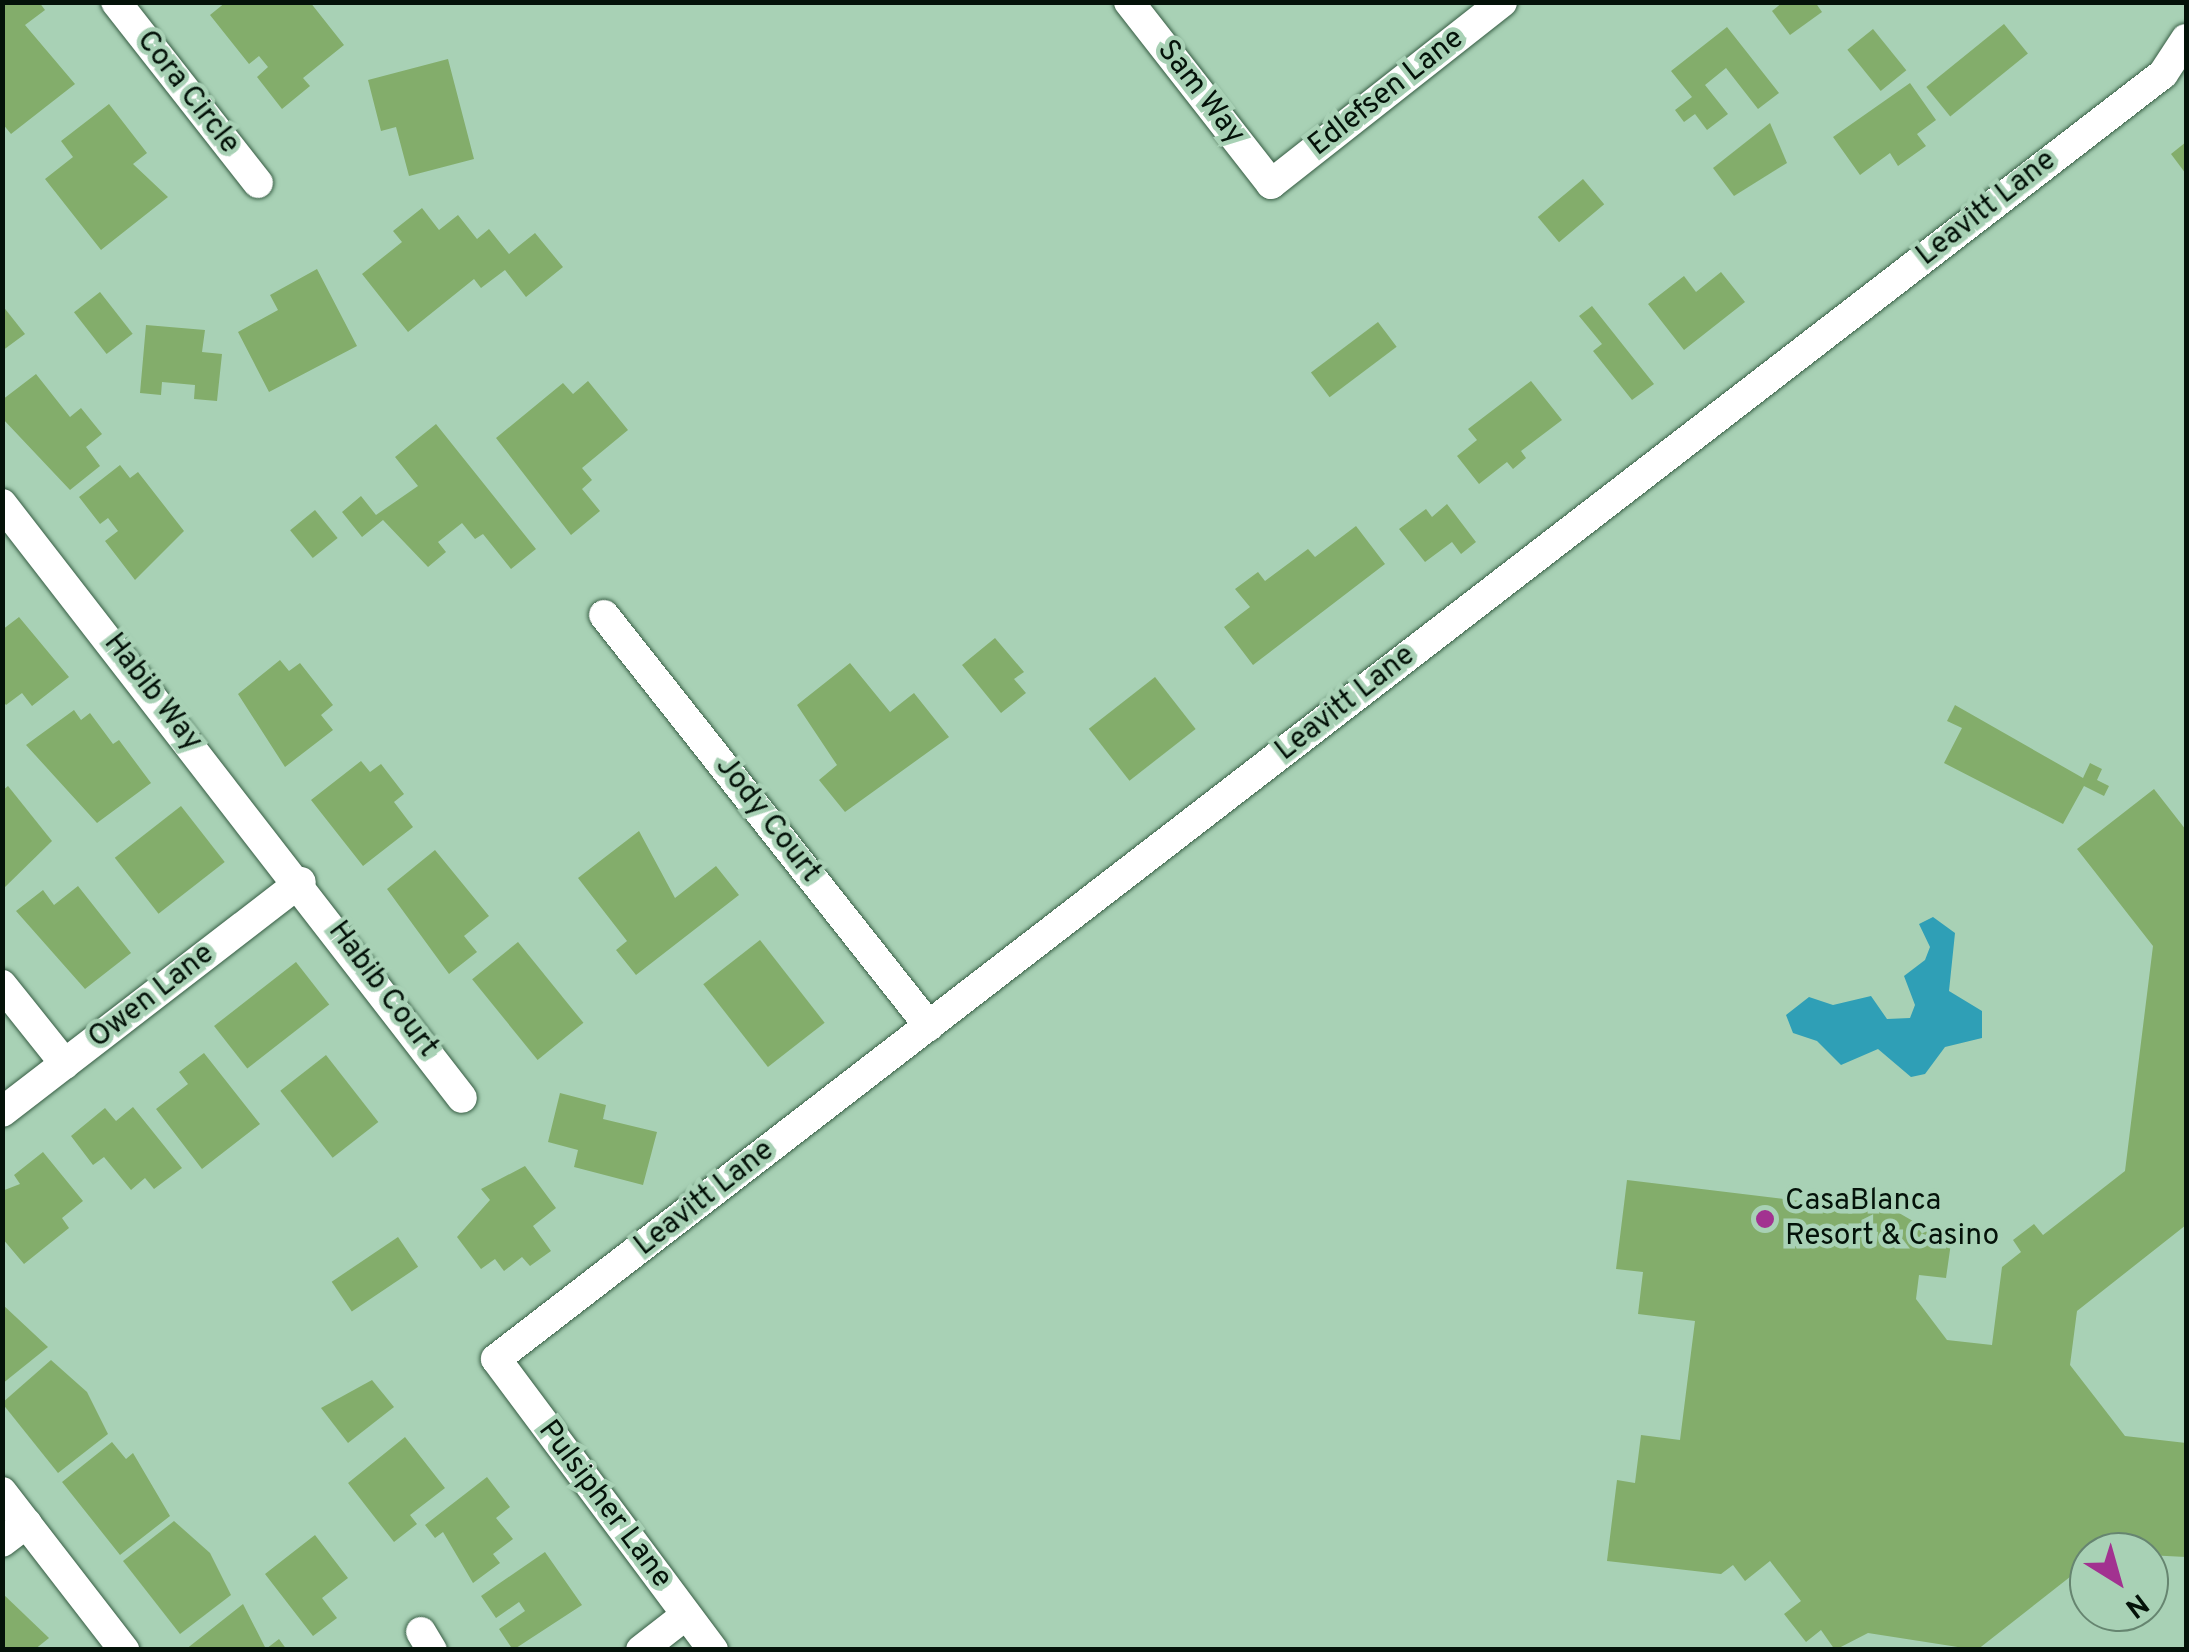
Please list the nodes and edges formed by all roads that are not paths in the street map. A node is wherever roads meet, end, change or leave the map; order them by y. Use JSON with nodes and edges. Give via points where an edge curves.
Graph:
{"nodes":[{"id":1,"x":116,"y":2,"type":"edge"},
{"id":2,"x":1129,"y":2,"type":"edge"},
{"id":3,"x":1496,"y":4,"type":"edge"},
{"id":4,"x":2186,"y":40,"type":"edge"},
{"id":5,"x":258,"y":183,"type":"dead end"},
{"id":6,"x":1272,"y":184,"type":"joint"},
{"id":7,"x":2,"y":504,"type":"edge"},
{"id":8,"x":604,"y":614,"type":"dead end"},
{"id":9,"x":301,"y":882,"type":"junction"},
{"id":10,"x":2,"y":985,"type":"edge"},
{"id":11,"x":929,"y":1026,"type":"junction"},
{"id":12,"x":65,"y":1064,"type":"junction"},
{"id":13,"x":462,"y":1098,"type":"dead end"},
{"id":14,"x":2,"y":1112,"type":"edge"},
{"id":15,"x":496,"y":1360,"type":"joint"},
{"id":16,"x":2,"y":1492,"type":"edge"},
{"id":17,"x":14,"y":1533,"type":"edge"},
{"id":18,"x":686,"y":1615,"type":"junction"},
{"id":19,"x":124,"y":1650,"type":"edge"},
{"id":20,"x":641,"y":1650,"type":"edge"},
{"id":21,"x":713,"y":1650,"type":"edge"}],
"edges":[{"from":1,"to":5,"type":"street","name":"Cora Circle"},
{"from":2,"to":6,"type":"street","name":"Sam Way"},
{"from":3,"to":6,"type":"street","name":"Edlefsen Lane"},
{"from":4,"to":11,"type":"street","name":"Leavitt Lane","via":[[2162,74]]},
{"from":7,"to":9,"type":"street","name":"Habib Way"},
{"from":8,"to":11,"type":"street","name":"Jody Court"},
{"from":9,"to":12,"type":"street","name":"Owen Lane"},
{"from":9,"to":13,"type":"street","name":"Habib Court"},
{"from":10,"to":12,"type":"street"},
{"from":11,"to":15,"type":"street","name":"Leavitt Lane"},
{"from":12,"to":14,"type":"street","name":"Owen Lane"},
{"from":15,"to":18,"type":"street","name":"Pulsipher Lane"},
{"from":16,"to":17,"type":"street"},
{"from":17,"to":19,"type":"street"},
{"from":18,"to":20,"type":"street"},
{"from":18,"to":21,"type":"street","name":"Pulsipher Lane"}]}
